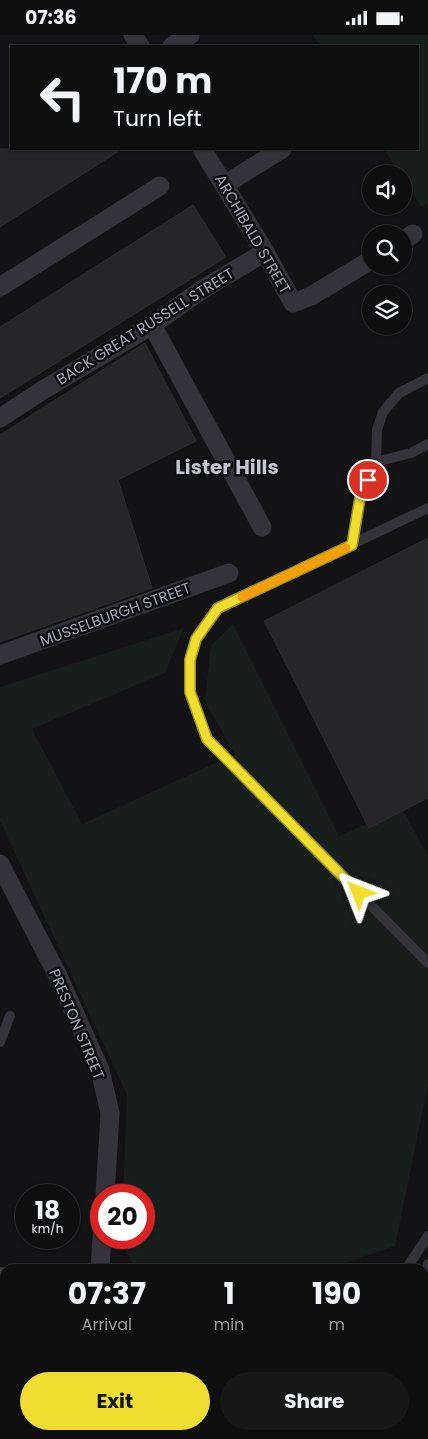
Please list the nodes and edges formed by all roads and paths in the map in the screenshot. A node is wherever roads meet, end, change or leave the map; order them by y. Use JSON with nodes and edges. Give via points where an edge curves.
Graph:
{"nodes":[{"id":1,"x":190,"y":35,"type":"edge"},
{"id":2,"x":174,"y":45,"type":"edge"},
{"id":3,"x":203,"y":150,"type":"edge"},
{"id":4,"x":280,"y":150,"type":"edge"},
{"id":5,"x":224,"y":185,"type":"junction"},
{"id":6,"x":160,"y":186,"type":"dead end"},
{"id":7,"x":265,"y":252,"type":"junction"},
{"id":8,"x":362,"y":265,"type":"edge"},
{"id":9,"x":0,"y":287,"type":"edge"},
{"id":10,"x":152,"y":325,"type":"junction"},
{"id":11,"x":428,"y":378,"type":"edge"},
{"id":12,"x":0,"y":418,"type":"edge"},
{"id":13,"x":428,"y":444,"type":"edge"},
{"id":14,"x":376,"y":462,"type":"junction"},
{"id":15,"x":428,"y":508,"type":"edge"},
{"id":16,"x":262,"y":527,"type":"dead end"},
{"id":17,"x":352,"y":545,"type":"junction"},
{"id":18,"x":229,"y":573,"type":"dead end"},
{"id":19,"x":0,"y":655,"type":"edge"},
{"id":20,"x":0,"y":864,"type":"edge"},
{"id":21,"x":428,"y":963,"type":"edge"},
{"id":22,"x":10,"y":1016,"type":"dead end"},
{"id":23,"x":0,"y":1042,"type":"edge"},
{"id":24,"x":106,"y":1184,"type":"edge"},
{"id":25,"x":428,"y":1236,"type":"edge"},
{"id":26,"x":101,"y":1249,"type":"edge"},
{"id":27,"x":100,"y":1264,"type":"edge"},
{"id":28,"x":409,"y":1264,"type":"edge"}],
"edges":[{"from":1,"to":2,"type":"street"},
{"from":3,"to":5,"type":"street","name":"ARCHIBALD STREET"},
{"from":4,"to":5,"type":"street"},
{"from":5,"to":7,"type":"street","name":"ARCHIBALD STREET"},
{"from":6,"to":9,"type":"street"},
{"from":7,"to":8,"type":"street","name":"ARCHIBALD STREET","via":[[293,303]]},
{"from":7,"to":10,"type":"street","name":"BACK GREAT RUSSELL STREET","via":[[203,289]]},
{"from":10,"to":12,"type":"street","name":"BACK GREAT RUSSELL STREET"},
{"from":10,"to":16,"type":"street"},
{"from":11,"to":14,"type":"lane","via":[[399,393],[383,412],[377,430]]},
{"from":13,"to":14,"type":"lane","via":[[411,453]]},
{"from":14,"to":17,"type":"lane","via":[[360,498]]},
{"from":15,"to":17,"type":"lane"},
{"from":17,"to":21,"type":"lane","via":[[218,608],[196,639],[190,660],[190,692],[207,739]]},
{"from":18,"to":19,"type":"street","name":"MUSSELBURGH STREET"},
{"from":20,"to":24,"type":"street","name":"PRESTON STREET","via":[[57,974],[100,1070],[110,1113]]},
{"from":22,"to":23,"type":"lane"},
{"from":25,"to":28,"type":"lane"},
{"from":26,"to":27,"type":"street"}]}
